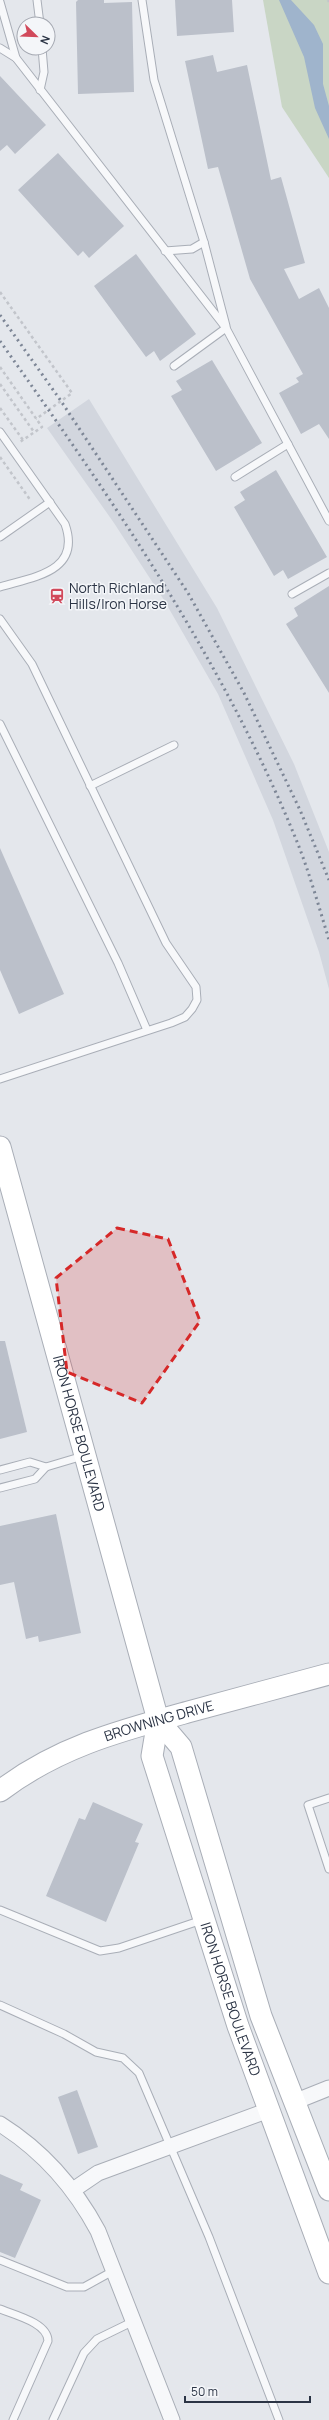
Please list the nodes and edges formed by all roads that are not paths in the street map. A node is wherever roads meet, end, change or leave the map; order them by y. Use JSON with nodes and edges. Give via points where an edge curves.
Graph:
{"nodes":[{"id":1,"x":37,"y":0,"type":"edge"},
{"id":2,"x":142,"y":0,"type":"edge"},
{"id":3,"x":0,"y":2,"type":"edge"},
{"id":4,"x":39,"y":16,"type":"edge"},
{"id":5,"x":0,"y":48,"type":"edge"},
{"id":6,"x":43,"y":56,"type":"edge"},
{"id":7,"x":16,"y":58,"type":"junction"},
{"id":8,"x":40,"y":90,"type":"junction"},
{"id":9,"x":204,"y":242,"type":"junction"},
{"id":10,"x":165,"y":251,"type":"junction"},
{"id":11,"x":226,"y":328,"type":"junction"},
{"id":12,"x":174,"y":366,"type":"dead end"},
{"id":13,"x":0,"y":432,"type":"edge"},
{"id":14,"x":288,"y":444,"type":"junction"},
{"id":15,"x":235,"y":477,"type":"dead end"},
{"id":16,"x":50,"y":502,"type":"junction"},
{"id":17,"x":329,"y":521,"type":"edge"},
{"id":18,"x":0,"y":537,"type":"edge"},
{"id":19,"x":329,"y":573,"type":"edge"},
{"id":20,"x":0,"y":587,"type":"edge"},
{"id":21,"x":292,"y":594,"type":"dead end"},
{"id":22,"x":0,"y":619,"type":"edge"},
{"id":23,"x":0,"y":724,"type":"edge"},
{"id":24,"x":174,"y":745,"type":"dead end"},
{"id":25,"x":90,"y":786,"type":"junction"},
{"id":26,"x":147,"y":1030,"type":"junction"},
{"id":27,"x":0,"y":1079,"type":"edge"},
{"id":28,"x":1,"y":1152,"type":"edge"},
{"id":29,"x":85,"y":1456,"type":"junction"},
{"id":30,"x":46,"y":1467,"type":"junction"},
{"id":31,"x":0,"y":1470,"type":"edge"},
{"id":32,"x":0,"y":1488,"type":"edge"},
{"id":33,"x":329,"y":1674,"type":"edge"},
{"id":34,"x":158,"y":1720,"type":"junction"},
{"id":35,"x":0,"y":1790,"type":"edge"},
{"id":36,"x":329,"y":1798,"type":"edge"},
{"id":37,"x":329,"y":1869,"type":"edge"},
{"id":38,"x":0,"y":1910,"type":"edge"},
{"id":39,"x":204,"y":1920,"type":"junction"},
{"id":40,"x":0,"y":2005,"type":"edge"},
{"id":41,"x":329,"y":2088,"type":"edge"},
{"id":42,"x":294,"y":2102,"type":"junction"},
{"id":43,"x":269,"y":2110,"type":"junction"},
{"id":44,"x":0,"y":2124,"type":"edge"},
{"id":45,"x":171,"y":2145,"type":"junction"},
{"id":46,"x":73,"y":2190,"type":"junction"},
{"id":47,"x":329,"y":2190,"type":"edge"},
{"id":48,"x":0,"y":2260,"type":"edge"},
{"id":49,"x":113,"y":2271,"type":"junction"},
{"id":50,"x":329,"y":2273,"type":"edge"},
{"id":51,"x":0,"y":2309,"type":"edge"},
{"id":52,"x":134,"y":2321,"type":"junction"},
{"id":53,"x":12,"y":2420,"type":"edge"},
{"id":54,"x":53,"y":2420,"type":"edge"},
{"id":55,"x":172,"y":2420,"type":"edge"},
{"id":56,"x":279,"y":2420,"type":"edge"}],
"edges":[{"from":1,"to":4,"type":"lane"},
{"from":2,"to":9,"type":"lane","via":[[154,80]]},
{"from":3,"to":7,"type":"lane"},
{"from":5,"to":7,"type":"lane"},
{"from":6,"to":8,"type":"lane","via":[[44,72]]},
{"from":7,"to":8,"type":"lane"},
{"from":8,"to":10,"type":"lane"},
{"from":9,"to":10,"type":"lane","via":[[192,249]]},
{"from":9,"to":11,"type":"lane"},
{"from":10,"to":11,"type":"lane"},
{"from":11,"to":12,"type":"lane"},
{"from":11,"to":14,"type":"lane"},
{"from":13,"to":16,"type":"lane"},
{"from":14,"to":15,"type":"lane"},
{"from":14,"to":17,"type":"lane"},
{"from":16,"to":18,"type":"lane"},
{"from":16,"to":20,"type":"lane","via":[[67,531],[68,545],[63,559],[47,574]]},
{"from":19,"to":21,"type":"lane"},
{"from":22,"to":25,"type":"lane","via":[[32,664]]},
{"from":23,"to":26,"type":"lane","via":[[118,963]]},
{"from":24,"to":25,"type":"lane"},
{"from":25,"to":26,"type":"lane","via":[[166,943],[196,987],[197,1000],[185,1017]]},
{"from":26,"to":27,"type":"lane"},
{"from":28,"to":29,"type":"street","name":"IRON HORSE BOULEVARD"},
{"from":29,"to":30,"type":"lane"},
{"from":29,"to":34,"type":"street","name":"IRON HORSE BOULEVARD"},
{"from":30,"to":31,"type":"lane","via":[[30,1462]]},
{"from":30,"to":32,"type":"lane","via":[[35,1479]]},
{"from":33,"to":34,"type":"street","name":"BROWNING DRIVE"},
{"from":34,"to":35,"type":"street","name":"BROWNING DRIVE","via":[[113,1733],[50,1758]]},
{"from":34,"to":39,"type":"street","name":"IRON HORSE BOULEVARD","via":[[152,1756]]},
{"from":34,"to":42,"type":"street","name":"IRON HORSE BOULEVARD","via":[[181,1747],[261,2016]]},
{"from":36,"to":37,"type":"lane","via":[[308,1805]]},
{"from":38,"to":39,"type":"lane","via":[[100,1951],[119,1948]]},
{"from":39,"to":43,"type":"street","name":"IRON HORSE BOULEVARD","via":[[238,2026]]},
{"from":40,"to":45,"type":"lane","via":[[64,2034],[96,2052],[123,2058],[139,2073]]},
{"from":41,"to":42,"type":"street"},
{"from":42,"to":43,"type":"street"},
{"from":42,"to":47,"type":"street","name":"IRON HORSE BOULEVARD"},
{"from":43,"to":45,"type":"street"},
{"from":43,"to":50,"type":"street","name":"IRON HORSE BOULEVARD"},
{"from":44,"to":46,"type":"street","via":[[47,2160]]},
{"from":45,"to":46,"type":"street","via":[[98,2173]]},
{"from":45,"to":56,"type":"lane"},
{"from":46,"to":49,"type":"street","via":[[98,2231]]},
{"from":48,"to":49,"type":"lane","via":[[67,2287],[84,2287]]},
{"from":49,"to":52,"type":"street"},
{"from":51,"to":53,"type":"lane","via":[[42,2328],[48,2336]]},
{"from":52,"to":54,"type":"lane","via":[[97,2339],[84,2353]]},
{"from":52,"to":55,"type":"street"}]}
